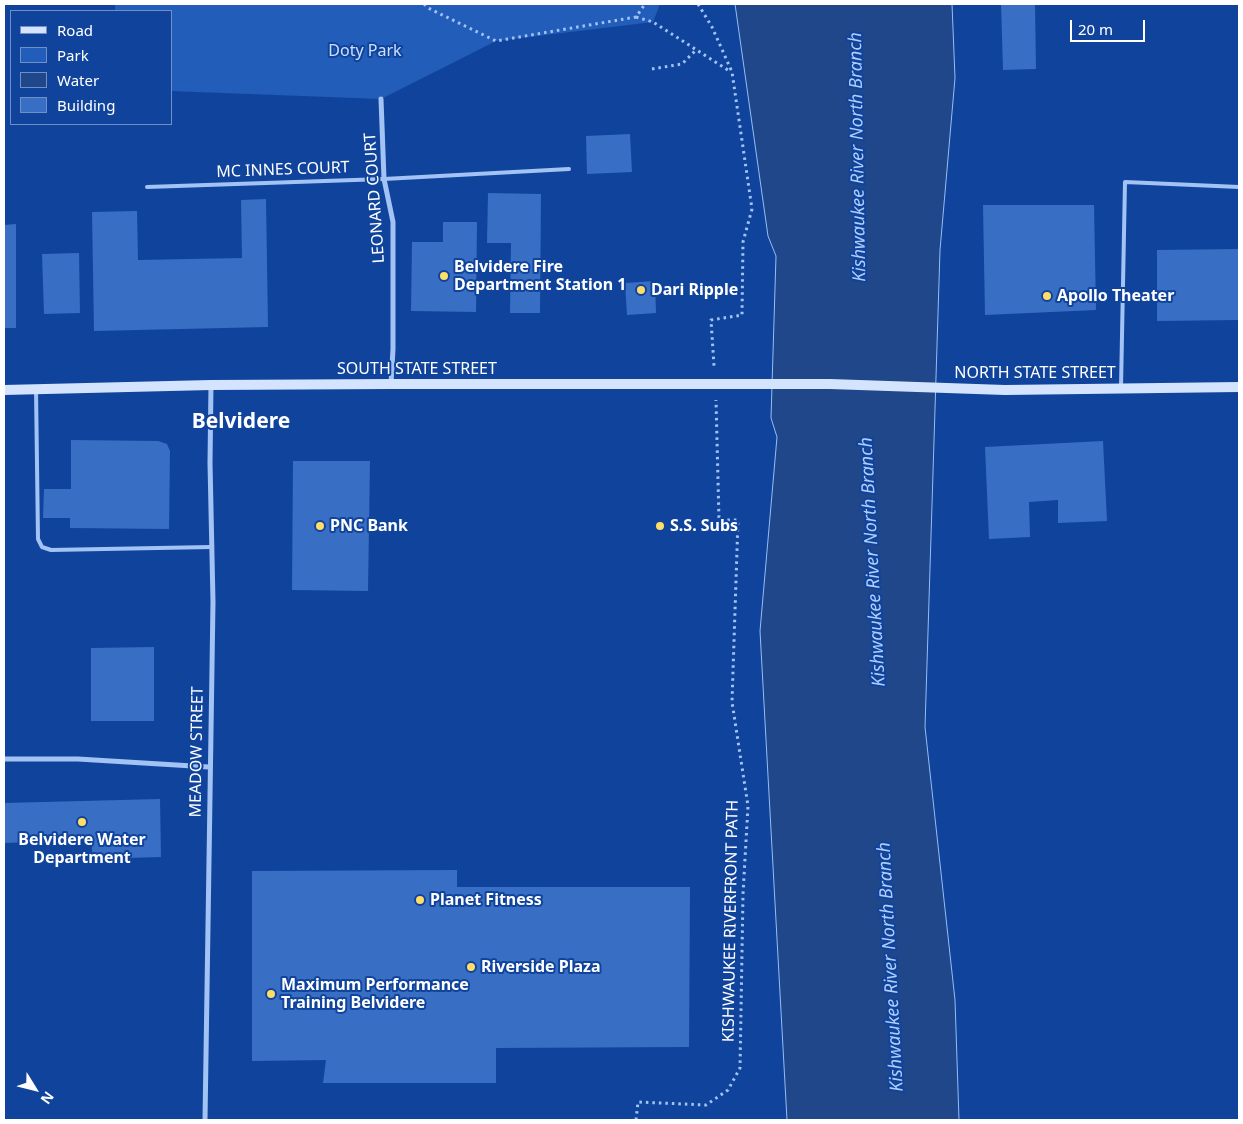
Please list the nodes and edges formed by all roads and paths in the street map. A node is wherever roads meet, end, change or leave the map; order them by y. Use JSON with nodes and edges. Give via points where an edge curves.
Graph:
{"nodes":[{"id":1,"x":424,"y":4,"type":"edge"},
{"id":2,"x":645,"y":4,"type":"edge"},
{"id":3,"x":698,"y":4,"type":"edge"},
{"id":4,"x":636,"y":17,"type":"junction"},
{"id":5,"x":696,"y":50,"type":"junction"},
{"id":6,"x":652,"y":69,"type":"dead end"},
{"id":7,"x":732,"y":72,"type":"junction"},
{"id":8,"x":381,"y":99,"type":"dead end"},
{"id":9,"x":569,"y":169,"type":"dead end"},
{"id":10,"x":384,"y":179,"type":"junction"},
{"id":11,"x":147,"y":187,"type":"dead end"},
{"id":12,"x":1239,"y":187,"type":"edge"},
{"id":13,"x":391,"y":384,"type":"junction"},
{"id":14,"x":719,"y":384,"type":"junction"},
{"id":15,"x":830,"y":384,"type":"joint"},
{"id":16,"x":211,"y":385,"type":"junction"},
{"id":17,"x":1239,"y":387,"type":"edge"},
{"id":18,"x":1121,"y":388,"type":"junction"},
{"id":19,"x":36,"y":389,"type":"junction"},
{"id":20,"x":4,"y":390,"type":"edge"},
{"id":21,"x":211,"y":547,"type":"junction"},
{"id":22,"x":4,"y":759,"type":"edge"},
{"id":23,"x":210,"y":767,"type":"junction"},
{"id":24,"x":205,"y":1120,"type":"edge"},
{"id":25,"x":636,"y":1120,"type":"edge"}],
"edges":[{"from":1,"to":4,"type":"path","via":[[496,41]]},
{"from":2,"to":4,"type":"path"},
{"from":3,"to":7,"type":"path","name":"KISHWAUKEE RIVERFRONT PATH"},
{"from":4,"to":5,"type":"path","via":[[653,22]]},
{"from":5,"to":6,"type":"path","via":[[682,64]]},
{"from":5,"to":7,"type":"path"},
{"from":7,"to":14,"type":"path","name":"KISHWAUKEE RIVERFRONT PATH","via":[[752,209],[743,242],[742,314],[711,320]]},
{"from":8,"to":10,"type":"street","name":"LEONARD COURT"},
{"from":9,"to":10,"type":"lane","name":"MC INNES COURT"},
{"from":10,"to":11,"type":"lane","name":"MC INNES COURT"},
{"from":10,"to":13,"type":"street","name":"LEONARD COURT","via":[[393,222]]},
{"from":12,"to":18,"type":"lane","via":[[1125,182]]},
{"from":13,"to":14,"type":"main road","name":"SOUTH STATE STREET"},
{"from":13,"to":16,"type":"main road","name":"SOUTH STATE STREET"},
{"from":14,"to":15,"type":"main road","name":"SOUTH STATE STREET"},
{"from":14,"to":25,"type":"path","name":"KISHWAUKEE RIVERFRONT PATH","via":[[719,520],[738,520],[732,702],[748,806],[740,1068],[728,1090],[706,1105],[638,1102]]},
{"from":15,"to":18,"type":"main road","name":"NORTH STATE STREET","via":[[1005,390]]},
{"from":16,"to":19,"type":"main road","name":"SOUTH STATE STREET"},
{"from":16,"to":21,"type":"street","name":"MEADOW STREET"},
{"from":17,"to":18,"type":"main road","name":"NORTH STATE STREET"},
{"from":19,"to":20,"type":"main road","name":"SOUTH STATE STREET"},
{"from":19,"to":21,"type":"lane","via":[[38,539],[42,547],[51,550]]},
{"from":21,"to":23,"type":"street","name":"MEADOW STREET"},
{"from":22,"to":23,"type":"street","via":[[78,759]]},
{"from":23,"to":24,"type":"street","name":"MEADOW STREET"}]}
